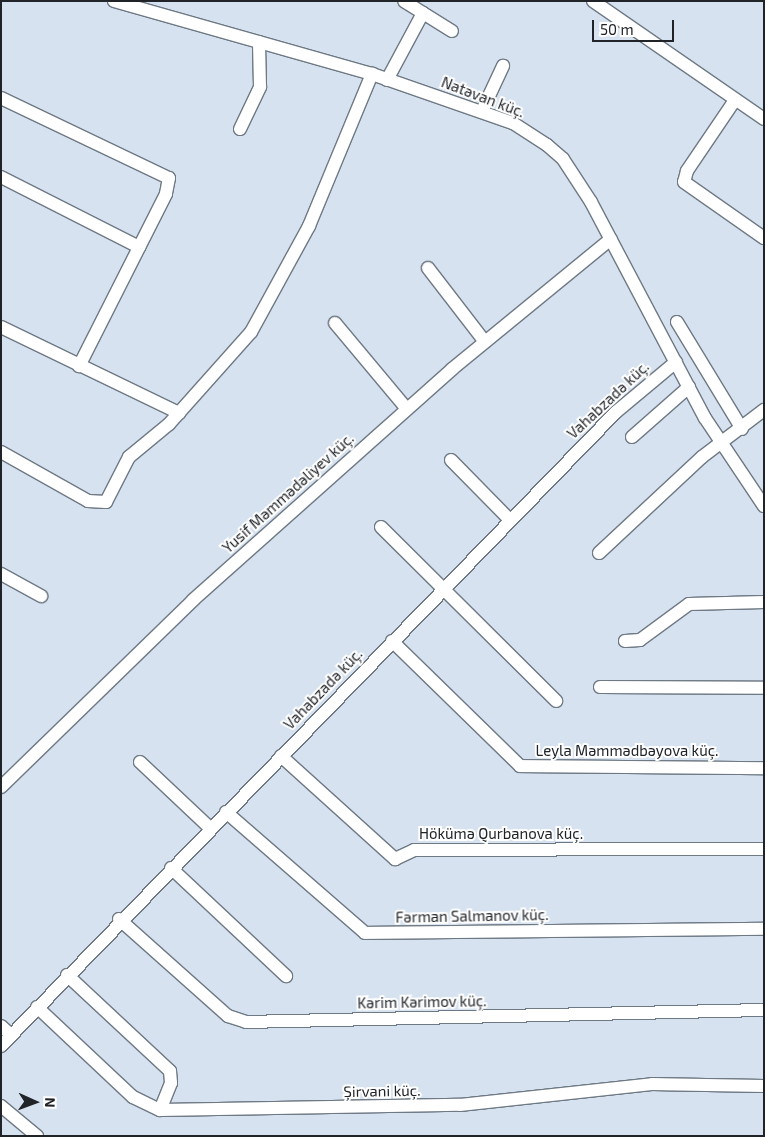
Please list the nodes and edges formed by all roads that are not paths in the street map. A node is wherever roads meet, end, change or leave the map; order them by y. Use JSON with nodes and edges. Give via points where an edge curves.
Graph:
{"nodes":[{"id":1,"x":114,"y":1,"type":"edge"},
{"id":2,"x":404,"y":1,"type":"edge"},
{"id":3,"x":593,"y":1,"type":"edge"},
{"id":4,"x":424,"y":13,"type":"junction"},
{"id":5,"x":452,"y":31,"type":"dead end"},
{"id":6,"x":259,"y":42,"type":"junction"},
{"id":7,"x":503,"y":66,"type":"dead end"},
{"id":8,"x":372,"y":74,"type":"junction"},
{"id":9,"x":387,"y":80,"type":"junction"},
{"id":10,"x":1,"y":98,"type":"edge"},
{"id":11,"x":735,"y":100,"type":"junction"},
{"id":12,"x":482,"y":111,"type":"junction"},
{"id":13,"x":764,"y":119,"type":"edge"},
{"id":14,"x":240,"y":129,"type":"dead end"},
{"id":15,"x":1,"y":177,"type":"edge"},
{"id":16,"x":764,"y":238,"type":"edge"},
{"id":17,"x":611,"y":240,"type":"junction"},
{"id":18,"x":139,"y":247,"type":"junction"},
{"id":19,"x":428,"y":268,"type":"dead end"},
{"id":20,"x":677,"y":322,"type":"dead end"},
{"id":21,"x":334,"y":323,"type":"dead end"},
{"id":22,"x":1,"y":327,"type":"edge"},
{"id":23,"x":485,"y":342,"type":"junction"},
{"id":24,"x":676,"y":362,"type":"junction"},
{"id":25,"x":79,"y":366,"type":"junction"},
{"id":26,"x":689,"y":386,"type":"junction"},
{"id":27,"x":407,"y":409,"type":"junction"},
{"id":28,"x":764,"y":410,"type":"edge"},
{"id":29,"x":179,"y":414,"type":"junction"},
{"id":30,"x":742,"y":429,"type":"junction"},
{"id":31,"x":632,"y":437,"type":"dead end"},
{"id":32,"x":722,"y":446,"type":"junction"},
{"id":33,"x":1,"y":452,"type":"edge"},
{"id":34,"x":451,"y":460,"type":"dead end"},
{"id":35,"x":764,"y":506,"type":"edge"},
{"id":36,"x":510,"y":520,"type":"junction"},
{"id":37,"x":381,"y":527,"type":"dead end"},
{"id":38,"x":599,"y":553,"type":"dead end"},
{"id":39,"x":1,"y":574,"type":"edge"},
{"id":40,"x":443,"y":588,"type":"junction"},
{"id":41,"x":41,"y":596,"type":"dead end"},
{"id":42,"x":764,"y":602,"type":"edge"},
{"id":43,"x":392,"y":641,"type":"junction"},
{"id":44,"x":625,"y":641,"type":"dead end"},
{"id":45,"x":600,"y":687,"type":"dead end"},
{"id":46,"x":764,"y":688,"type":"edge"},
{"id":47,"x":556,"y":701,"type":"dead end"},
{"id":48,"x":281,"y":756,"type":"junction"},
{"id":49,"x":140,"y":762,"type":"dead end"},
{"id":50,"x":764,"y":768,"type":"edge"},
{"id":51,"x":1,"y":787,"type":"edge"},
{"id":52,"x":226,"y":812,"type":"junction"},
{"id":53,"x":210,"y":828,"type":"junction"},
{"id":54,"x":764,"y":849,"type":"edge"},
{"id":55,"x":171,"y":868,"type":"junction"},
{"id":56,"x":120,"y":919,"type":"junction"},
{"id":57,"x":764,"y":929,"type":"edge"},
{"id":58,"x":68,"y":975,"type":"junction"},
{"id":59,"x":286,"y":976,"type":"dead end"},
{"id":60,"x":37,"y":1007,"type":"junction"},
{"id":61,"x":764,"y":1010,"type":"edge"},
{"id":62,"x":1,"y":1026,"type":"edge"},
{"id":63,"x":11,"y":1035,"type":"junction"},
{"id":64,"x":1,"y":1046,"type":"edge"},
{"id":65,"x":764,"y":1086,"type":"edge"},
{"id":66,"x":1,"y":1106,"type":"edge"},
{"id":67,"x":160,"y":1110,"type":"junction"},
{"id":68,"x":37,"y":1136,"type":"edge"}],
"edges":[{"from":1,"to":6,"type":"street","name":"Natəvan küç."},
{"from":2,"to":4,"type":"street"},
{"from":3,"to":11,"type":"street"},
{"from":4,"to":5,"type":"street"},
{"from":4,"to":9,"type":"street"},
{"from":6,"to":8,"type":"street","name":"Natəvan küç."},
{"from":6,"to":14,"type":"street","via":[[260,87]]},
{"from":7,"to":12,"type":"street"},
{"from":8,"to":9,"type":"street","name":"Natəvan küç."},
{"from":8,"to":29,"type":"street","via":[[309,226],[275,293],[251,332]]},
{"from":9,"to":12,"type":"street","name":"Natəvan küç."},
{"from":10,"to":18,"type":"street","via":[[163,172],[169,185]]},
{"from":11,"to":13,"type":"street"},
{"from":11,"to":16,"type":"street","via":[[687,170],[684,182]]},
{"from":12,"to":17,"type":"street","name":"Natəvan küç.","via":[[533,135],[562,159]]},
{"from":15,"to":18,"type":"street"},
{"from":17,"to":23,"type":"street","name":"Yusif Məmmədəliyev küç."},
{"from":17,"to":24,"type":"street","name":"Natəvan küç."},
{"from":18,"to":25,"type":"street"},
{"from":19,"to":23,"type":"street"},
{"from":20,"to":30,"type":"street"},
{"from":21,"to":27,"type":"street"},
{"from":22,"to":25,"type":"street"},
{"from":23,"to":27,"type":"street","name":"Yusif Məmmədəliyev küç."},
{"from":24,"to":26,"type":"street","name":"Natəvan küç."},
{"from":24,"to":36,"type":"street","name":"Vahabzadə küç.","via":[[616,412]]},
{"from":25,"to":29,"type":"street"},
{"from":26,"to":31,"type":"street"},
{"from":26,"to":32,"type":"street","name":"Natəvan küç."},
{"from":27,"to":51,"type":"street","name":"Yusif Məmmədəliyev küç.","via":[[193,600]]},
{"from":28,"to":30,"type":"street"},
{"from":29,"to":33,"type":"street","via":[[129,457],[106,502],[88,501]]},
{"from":30,"to":32,"type":"street"},
{"from":32,"to":35,"type":"street","name":"Natəvan küç."},
{"from":32,"to":38,"type":"street","via":[[702,457]]},
{"from":34,"to":36,"type":"street"},
{"from":36,"to":40,"type":"street","name":"Vahabzadə küç."},
{"from":37,"to":40,"type":"street"},
{"from":39,"to":41,"type":"street"},
{"from":40,"to":43,"type":"street","name":"Vahabzadə küç."},
{"from":40,"to":47,"type":"street"},
{"from":42,"to":44,"type":"street","via":[[689,604],[640,640]]},
{"from":43,"to":48,"type":"street","name":"Vahabzadə küç."},
{"from":43,"to":50,"type":"street","name":"Leyla Məmmədbəyova küç.","via":[[520,766]]},
{"from":45,"to":46,"type":"street"},
{"from":48,"to":52,"type":"street","name":"Vahabzadə küç."},
{"from":48,"to":54,"type":"street","name":"Hökümə Qurbanova küç.","via":[[395,859],[414,850]]},
{"from":49,"to":53,"type":"street"},
{"from":52,"to":53,"type":"street","name":"Vahabzadə küç."},
{"from":52,"to":57,"type":"street","name":"Fərman Salmanov küç.","via":[[365,933]]},
{"from":53,"to":55,"type":"street","name":"Vahabzadə küç."},
{"from":55,"to":56,"type":"street","name":"Vahabzadə küç."},
{"from":55,"to":59,"type":"street"},
{"from":56,"to":58,"type":"street","name":"Vahabzadə küç."},
{"from":56,"to":61,"type":"street","name":"Kərim Kərimov küç.","via":[[228,1016],[246,1022]]},
{"from":58,"to":60,"type":"street","name":"Vahabzadə küç."},
{"from":58,"to":67,"type":"street","via":[[170,1071],[172,1083]]},
{"from":60,"to":63,"type":"street","name":"Vahabzadə küç."},
{"from":60,"to":67,"type":"street","name":"Şirvani küç.","via":[[133,1097]]},
{"from":62,"to":63,"type":"street"},
{"from":63,"to":64,"type":"street","name":"Vahabzadə küç."},
{"from":65,"to":67,"type":"street","name":"Şirvani küç.","via":[[652,1084],[460,1105]]},
{"from":66,"to":68,"type":"street"}]}
